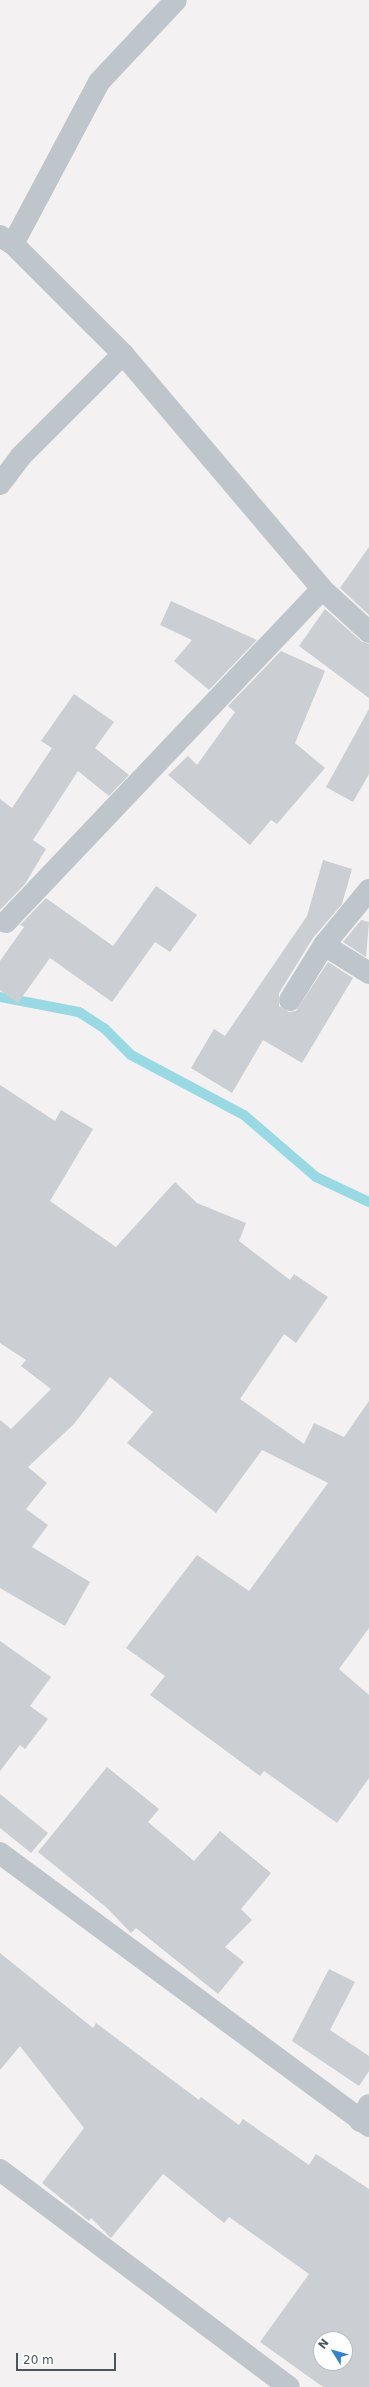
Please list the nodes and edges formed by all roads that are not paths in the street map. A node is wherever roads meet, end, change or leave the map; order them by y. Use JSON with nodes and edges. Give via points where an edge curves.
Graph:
{"nodes":[{"id":1,"x":176,"y":0,"type":"edge"},
{"id":2,"x":7,"y":240,"type":"edge"},
{"id":3,"x":123,"y":354,"type":"junction"},
{"id":4,"x":0,"y":484,"type":"edge"},
{"id":5,"x":322,"y":589,"type":"junction"},
{"id":6,"x":369,"y":632,"type":"edge"},
{"id":7,"x":369,"y":890,"type":"edge"},
{"id":8,"x":6,"y":922,"type":"dead end"},
{"id":9,"x":324,"y":945,"type":"junction"},
{"id":10,"x":369,"y":973,"type":"edge"},
{"id":11,"x":290,"y":1000,"type":"dead end"},
{"id":12,"x":0,"y":1853,"type":"edge"},
{"id":13,"x":366,"y":2117,"type":"edge"},
{"id":14,"x":0,"y":2170,"type":"edge"},
{"id":15,"x":289,"y":2387,"type":"edge"}],
"edges":[{"from":1,"to":2,"type":"street","via":[[99,82]]},
{"from":2,"to":3,"type":"street"},
{"from":3,"to":4,"type":"street","via":[[21,456]]},
{"from":3,"to":5,"type":"street"},
{"from":5,"to":6,"type":"street"},
{"from":5,"to":8,"type":"street"},
{"from":7,"to":9,"type":"street"},
{"from":9,"to":10,"type":"street"},
{"from":9,"to":11,"type":"street"},
{"from":12,"to":13,"type":"street"},
{"from":14,"to":15,"type":"street"}]}
